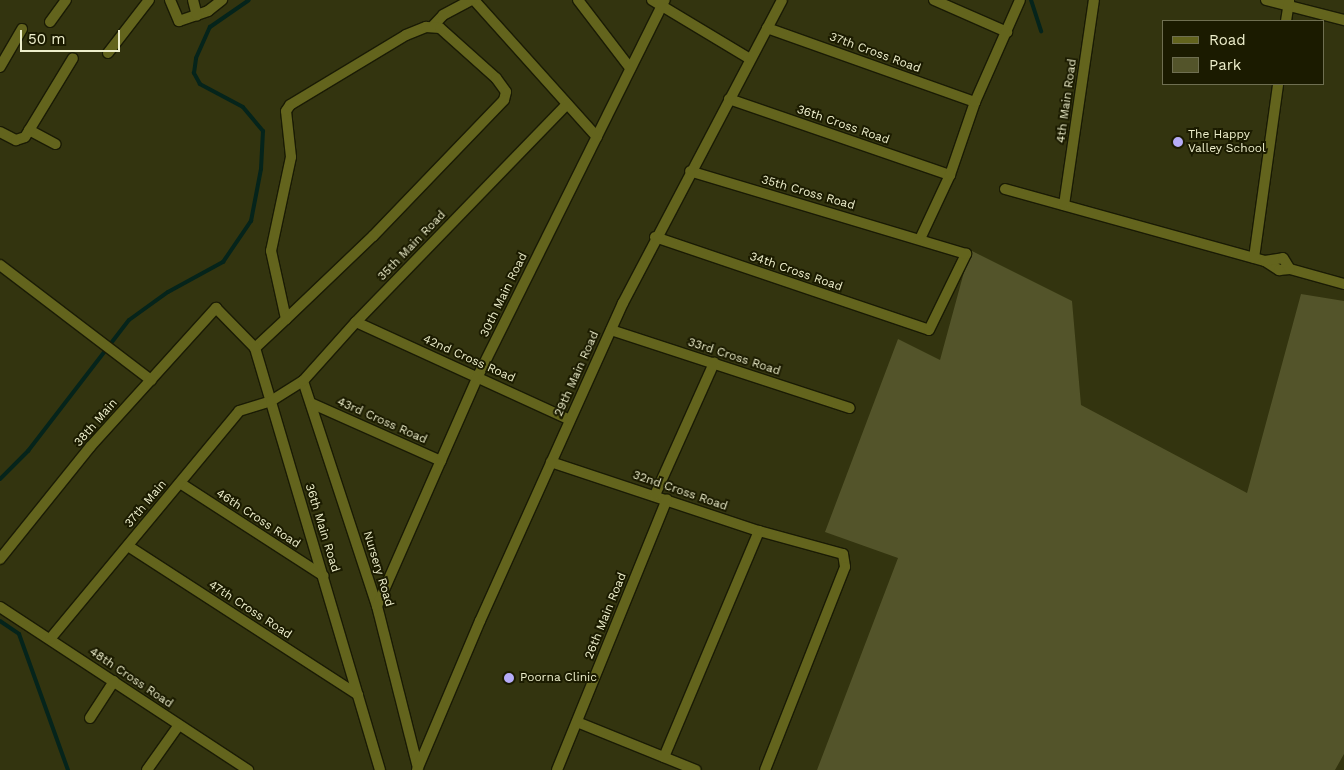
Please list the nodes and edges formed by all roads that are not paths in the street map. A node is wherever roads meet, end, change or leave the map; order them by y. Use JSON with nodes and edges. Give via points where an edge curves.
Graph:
{"nodes":[{"id":1,"x":66,"y":0,"type":"edge"},
{"id":2,"x":149,"y":0,"type":"edge"},
{"id":3,"x":170,"y":0,"type":"edge"},
{"id":4,"x":193,"y":0,"type":"edge"},
{"id":5,"x":222,"y":0,"type":"edge"},
{"id":6,"x":472,"y":0,"type":"edge"},
{"id":7,"x":578,"y":0,"type":"edge"},
{"id":8,"x":652,"y":0,"type":"edge"},
{"id":9,"x":782,"y":0,"type":"edge"},
{"id":10,"x":934,"y":0,"type":"edge"},
{"id":11,"x":1020,"y":0,"type":"edge"},
{"id":12,"x":1094,"y":0,"type":"edge"},
{"id":13,"x":1266,"y":0,"type":"edge"},
{"id":14,"x":664,"y":3,"type":"edge"},
{"id":15,"x":1288,"y":3,"type":"edge"},
{"id":16,"x":197,"y":16,"type":"junction"},
{"id":17,"x":1286,"y":20,"type":"edge"},
{"id":18,"x":1344,"y":20,"type":"edge"},
{"id":19,"x":50,"y":22,"type":"dead end"},
{"id":20,"x":432,"y":27,"type":"junction"},
{"id":21,"x":767,"y":28,"type":"junction"},
{"id":22,"x":22,"y":29,"type":"dead end"},
{"id":23,"x":1007,"y":32,"type":"junction"},
{"id":24,"x":108,"y":52,"type":"dead end"},
{"id":25,"x":73,"y":58,"type":"dead end"},
{"id":26,"x":750,"y":59,"type":"junction"},
{"id":27,"x":0,"y":67,"type":"edge"},
{"id":28,"x":630,"y":68,"type":"junction"},
{"id":29,"x":1278,"y":85,"type":"edge"},
{"id":30,"x":728,"y":99,"type":"junction"},
{"id":31,"x":975,"y":102,"type":"junction"},
{"id":32,"x":567,"y":104,"type":"junction"},
{"id":33,"x":29,"y":130,"type":"junction"},
{"id":34,"x":0,"y":132,"type":"edge"},
{"id":35,"x":597,"y":137,"type":"junction"},
{"id":36,"x":55,"y":144,"type":"dead end"},
{"id":37,"x":690,"y":171,"type":"junction"},
{"id":38,"x":950,"y":175,"type":"junction"},
{"id":39,"x":1005,"y":189,"type":"dead end"},
{"id":40,"x":1064,"y":205,"type":"junction"},
{"id":41,"x":656,"y":237,"type":"junction"},
{"id":42,"x":920,"y":239,"type":"junction"},
{"id":43,"x":1254,"y":258,"type":"junction"},
{"id":44,"x":0,"y":265,"type":"edge"},
{"id":45,"x":1344,"y":284,"type":"edge"},
{"id":46,"x":216,"y":308,"type":"joint"},
{"id":47,"x":286,"y":319,"type":"junction"},
{"id":48,"x":356,"y":322,"type":"junction"},
{"id":49,"x":611,"y":330,"type":"junction"},
{"id":50,"x":929,"y":330,"type":"joint"},
{"id":51,"x":255,"y":348,"type":"junction"},
{"id":52,"x":714,"y":363,"type":"junction"},
{"id":53,"x":478,"y":376,"type":"junction"},
{"id":54,"x":151,"y":380,"type":"junction"},
{"id":55,"x":304,"y":381,"type":"junction"},
{"id":56,"x":271,"y":401,"type":"junction"},
{"id":57,"x":313,"y":404,"type":"junction"},
{"id":58,"x":850,"y":408,"type":"dead end"},
{"id":59,"x":570,"y":420,"type":"junction"},
{"id":60,"x":441,"y":461,"type":"junction"},
{"id":61,"x":551,"y":462,"type":"junction"},
{"id":62,"x":180,"y":484,"type":"junction"},
{"id":63,"x":655,"y":495,"type":"junction"},
{"id":64,"x":667,"y":499,"type":"junction"},
{"id":65,"x":759,"y":531,"type":"junction"},
{"id":66,"x":128,"y":546,"type":"junction"},
{"id":67,"x":0,"y":559,"type":"edge"},
{"id":68,"x":324,"y":576,"type":"junction"},
{"id":69,"x":377,"y":606,"type":"junction"},
{"id":70,"x":0,"y":607,"type":"edge"},
{"id":71,"x":50,"y":639,"type":"junction"},
{"id":72,"x":114,"y":681,"type":"junction"},
{"id":73,"x":358,"y":695,"type":"junction"},
{"id":74,"x":90,"y":718,"type":"dead end"},
{"id":75,"x":577,"y":722,"type":"junction"},
{"id":76,"x":179,"y":725,"type":"junction"},
{"id":77,"x":664,"y":758,"type":"junction"},
{"id":78,"x":147,"y":770,"type":"edge"},
{"id":79,"x":248,"y":770,"type":"edge"},
{"id":80,"x":380,"y":770,"type":"edge"},
{"id":81,"x":419,"y":770,"type":"edge"},
{"id":82,"x":557,"y":770,"type":"edge"},
{"id":83,"x":696,"y":770,"type":"edge"},
{"id":84,"x":765,"y":770,"type":"edge"}],
"edges":[{"from":1,"to":19,"type":"street"},
{"from":2,"to":24,"type":"street"},
{"from":3,"to":16,"type":"street","via":[[178,21]]},
{"from":4,"to":16,"type":"street"},
{"from":5,"to":16,"type":"street"},
{"from":6,"to":20,"type":"street","via":[[443,15]]},
{"from":6,"to":32,"type":"street"},
{"from":7,"to":28,"type":"street"},
{"from":8,"to":14,"type":"street"},
{"from":9,"to":21,"type":"street","name":"29th Main Road"},
{"from":10,"to":23,"type":"street"},
{"from":11,"to":23,"type":"street"},
{"from":12,"to":40,"type":"street","name":"4th Main Road"},
{"from":13,"to":15,"type":"street"},
{"from":14,"to":26,"type":"street"},
{"from":14,"to":28,"type":"street","name":"30th Main Road"},
{"from":15,"to":17,"type":"street"},
{"from":15,"to":18,"type":"street"},
{"from":20,"to":47,"type":"street","via":[[406,35],[290,105],[286,112],[291,157],[270,251]]},
{"from":20,"to":47,"type":"street","via":[[449,34],[496,78],[506,92],[504,100],[373,236]]},
{"from":21,"to":26,"type":"street","name":"29th Main Road"},
{"from":21,"to":31,"type":"street","name":"37th Cross Road"},
{"from":22,"to":27,"type":"street"},
{"from":23,"to":31,"type":"street"},
{"from":25,"to":33,"type":"street"},
{"from":26,"to":30,"type":"street","name":"29th Main Road"},
{"from":28,"to":35,"type":"street","name":"30th Main Road"},
{"from":29,"to":43,"type":"street"},
{"from":30,"to":37,"type":"street","name":"29th Main Road"},
{"from":30,"to":38,"type":"street","name":"36th Cross Road"},
{"from":31,"to":38,"type":"street"},
{"from":32,"to":35,"type":"street"},
{"from":32,"to":48,"type":"street","name":"35th Main Road"},
{"from":33,"to":34,"type":"street","via":[[25,137],[16,140]]},
{"from":33,"to":36,"type":"street"},
{"from":35,"to":53,"type":"street","name":"30th Main Road"},
{"from":37,"to":41,"type":"street","name":"29th Main Road"},
{"from":37,"to":42,"type":"street","name":"35th Cross Road"},
{"from":38,"to":42,"type":"street"},
{"from":39,"to":40,"type":"street"},
{"from":40,"to":43,"type":"street"},
{"from":41,"to":49,"type":"street","name":"29th Main Road"},
{"from":41,"to":50,"type":"street","name":"34th Cross Road"},
{"from":42,"to":50,"type":"street","name":"35th Cross Road","via":[[966,254]]},
{"from":43,"to":45,"type":"street","via":[[1278,270],[1290,269]]},
{"from":44,"to":54,"type":"street"},
{"from":46,"to":51,"type":"street","name":"36th Main Road"},
{"from":46,"to":54,"type":"street","name":"38th Main"},
{"from":47,"to":51,"type":"street"},
{"from":48,"to":53,"type":"street","name":"42nd Cross Road"},
{"from":48,"to":55,"type":"street","name":"35th Main Road"},
{"from":49,"to":52,"type":"street","name":"33rd Cross Road"},
{"from":49,"to":59,"type":"street","name":"29th Main Road"},
{"from":51,"to":56,"type":"street","name":"36th Main Road"},
{"from":52,"to":58,"type":"street","name":"33rd Cross Road"},
{"from":52,"to":63,"type":"street"},
{"from":53,"to":59,"type":"street","name":"42nd Cross Road"},
{"from":53,"to":60,"type":"street","name":"30th Main Road"},
{"from":54,"to":67,"type":"street","name":"38th Main","via":[[90,447]]},
{"from":55,"to":56,"type":"street","name":"35th Main Road"},
{"from":55,"to":57,"type":"street","name":"Nursery Road"},
{"from":56,"to":62,"type":"street","name":"37th Main","via":[[239,411]]},
{"from":56,"to":68,"type":"street","name":"36th Main Road"},
{"from":57,"to":60,"type":"street","name":"43rd Cross Road"},
{"from":57,"to":69,"type":"street","name":"Nursery Road"},
{"from":59,"to":61,"type":"street","name":"29th Main Road"},
{"from":60,"to":69,"type":"street","name":"30th Main Road"},
{"from":61,"to":63,"type":"street","name":"32nd Cross Road"},
{"from":61,"to":81,"type":"street","name":"29th Main Road"},
{"from":62,"to":66,"type":"street","name":"37th Main"},
{"from":62,"to":68,"type":"street","name":"46th Cross Road"},
{"from":63,"to":64,"type":"street","name":"32nd Cross Road"},
{"from":64,"to":65,"type":"street","name":"32nd Cross Road"},
{"from":64,"to":75,"type":"street","name":"26th Main Road"},
{"from":65,"to":77,"type":"street"},
{"from":65,"to":84,"type":"street","name":"32nd Cross Road","via":[[801,540],[842,554],[845,567]]},
{"from":66,"to":71,"type":"street","name":"37th Main"},
{"from":66,"to":73,"type":"street","name":"47th Cross Road"},
{"from":68,"to":73,"type":"street","name":"36th Main Road"},
{"from":69,"to":81,"type":"street","name":"Nursery Road"},
{"from":70,"to":71,"type":"street","name":"48th Cross Road"},
{"from":71,"to":72,"type":"street","name":"48th Cross Road"},
{"from":72,"to":74,"type":"street"},
{"from":72,"to":76,"type":"street","name":"48th Cross Road"},
{"from":73,"to":80,"type":"street","name":"36th Main Road"},
{"from":75,"to":77,"type":"street"},
{"from":75,"to":82,"type":"street","name":"26th Main Road"},
{"from":76,"to":78,"type":"street"},
{"from":76,"to":79,"type":"street","name":"48th Cross Road"},
{"from":77,"to":83,"type":"street"}]}
